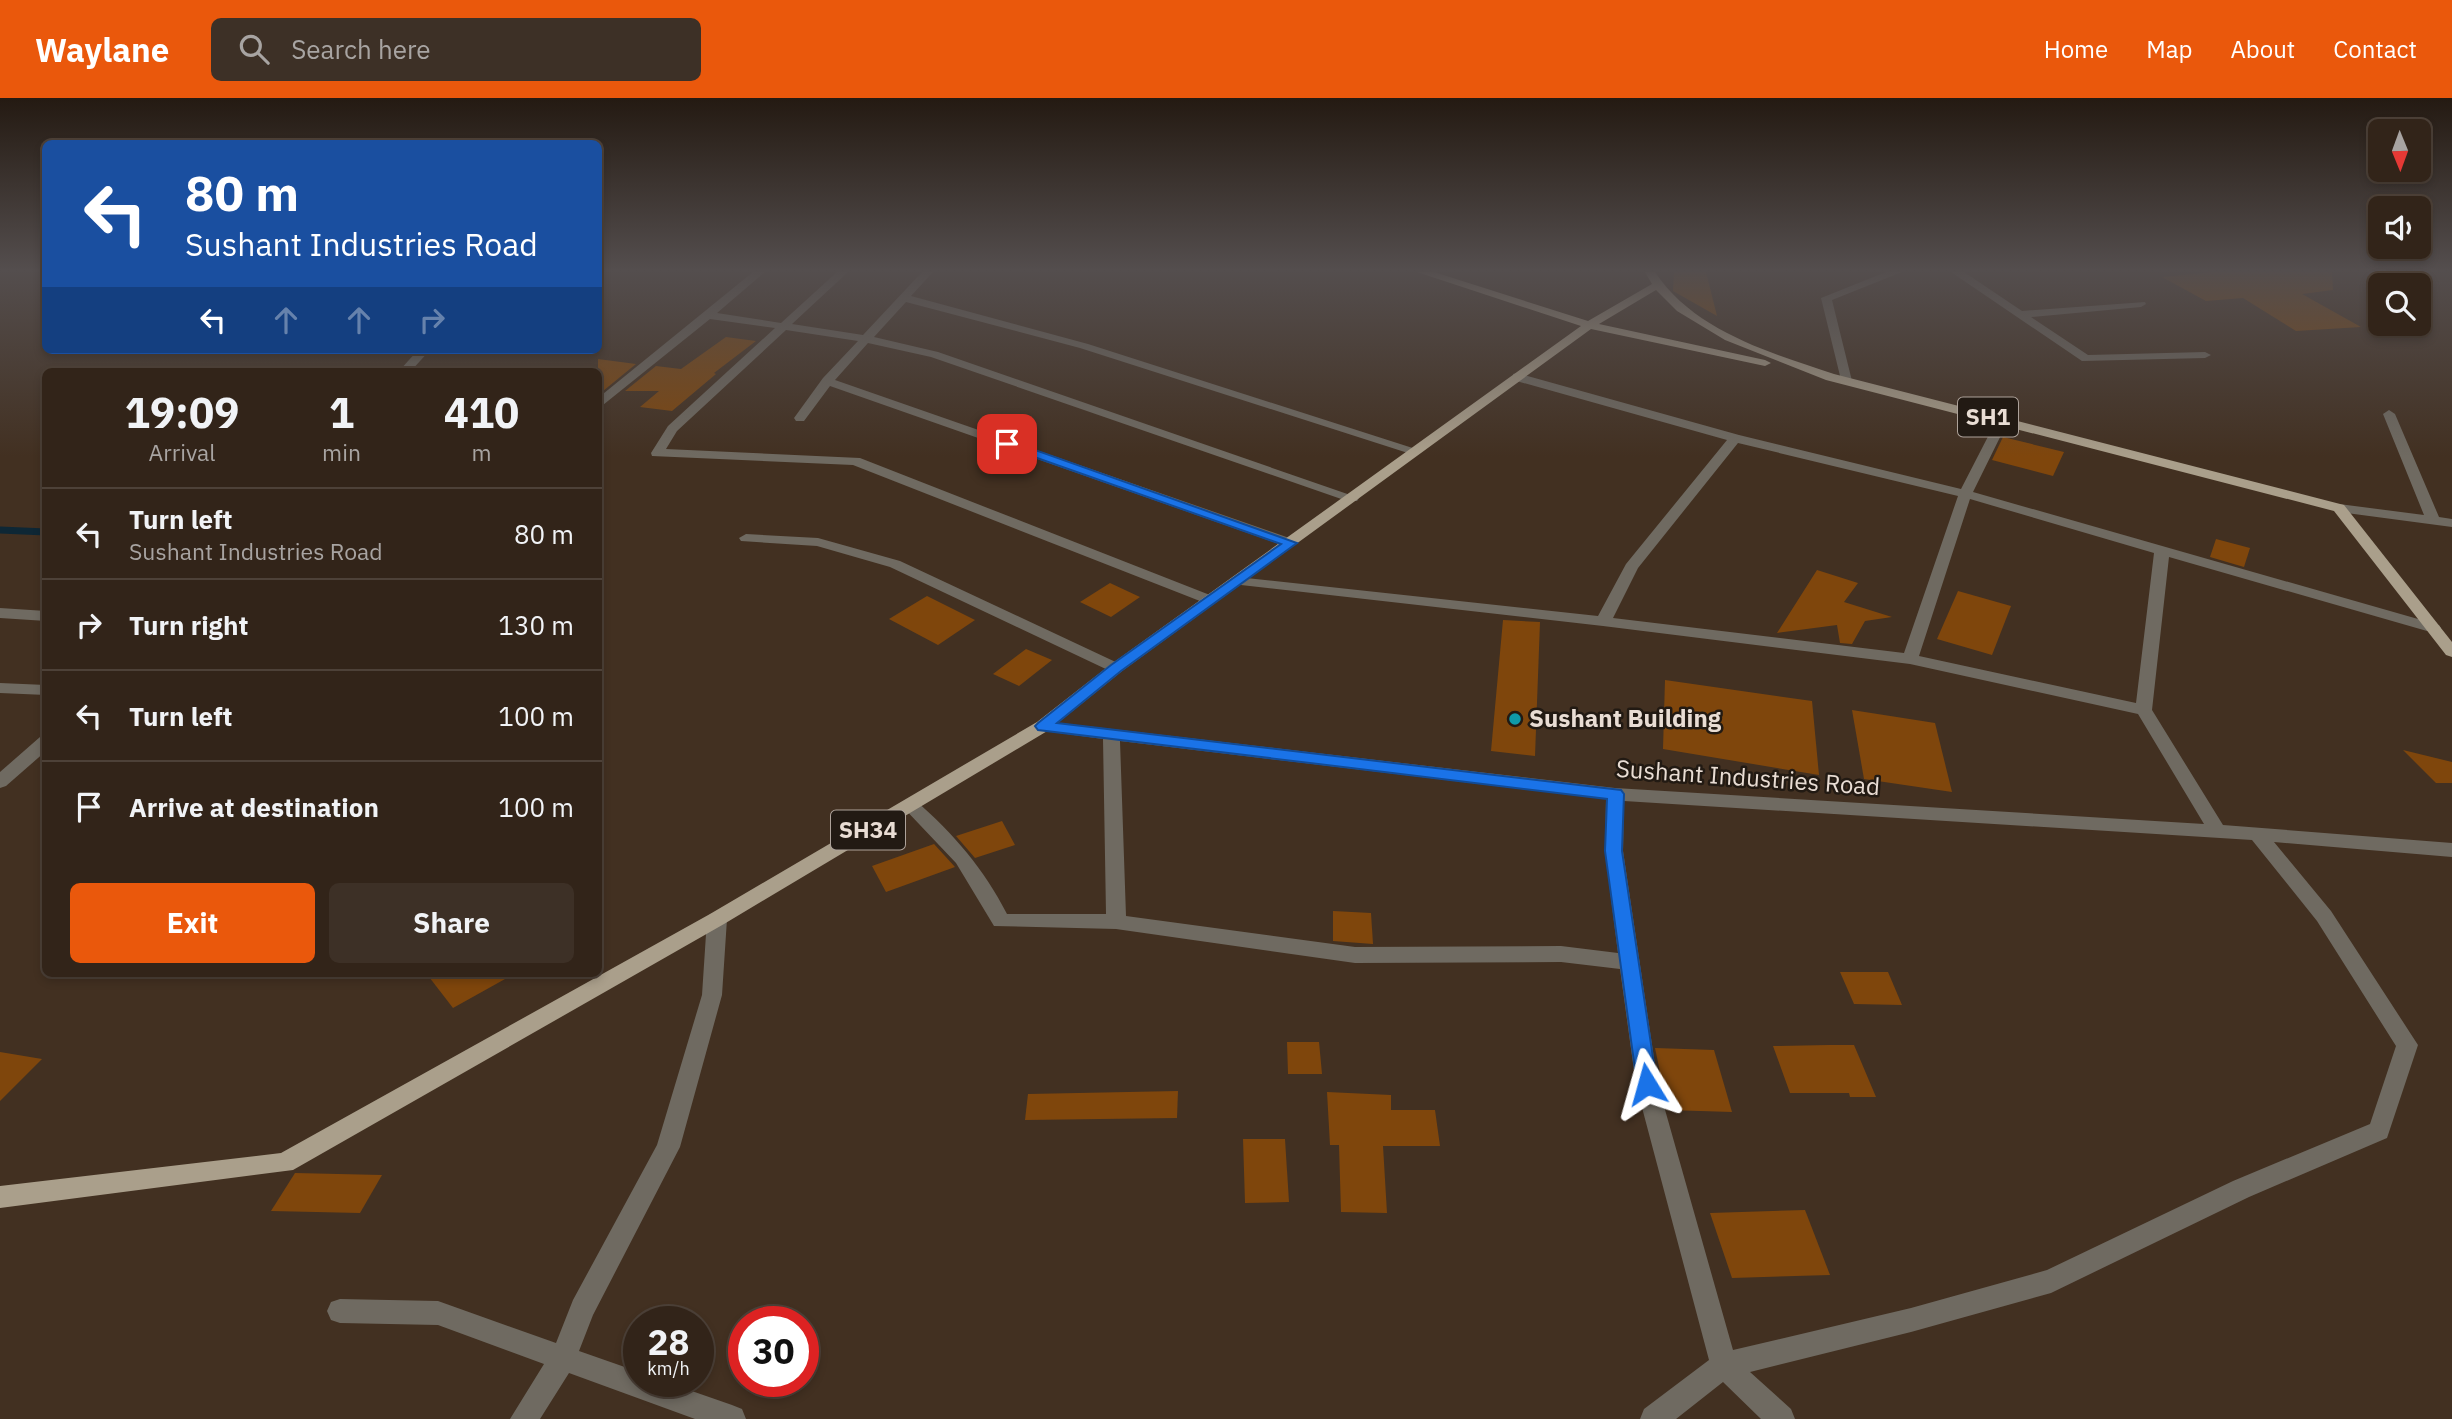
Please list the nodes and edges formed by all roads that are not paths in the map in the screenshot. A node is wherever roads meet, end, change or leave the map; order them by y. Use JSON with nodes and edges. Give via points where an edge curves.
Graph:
{"nodes":[{"id":1,"x":685,"y":334,"type":"edge"},
{"id":2,"x":777,"y":334,"type":"edge"},
{"id":3,"x":829,"y":334,"type":"edge"},
{"id":4,"x":871,"y":334,"type":"edge"},
{"id":5,"x":1038,"y":334,"type":"edge"},
{"id":6,"x":1577,"y":334,"type":"edge"},
{"id":7,"x":1629,"y":334,"type":"edge"},
{"id":8,"x":1725,"y":334,"type":"edge"},
{"id":9,"x":1835,"y":334,"type":"edge"},
{"id":10,"x":2048,"y":334,"type":"edge"},
{"id":11,"x":866,"y":339,"type":"junction"},
{"id":12,"x":420,"y":354,"type":"edge"},
{"id":13,"x":2205,"y":355,"type":"dead end"},
{"id":14,"x":408,"y":368,"type":"edge"},
{"id":15,"x":1517,"y":377,"type":"junction"},
{"id":16,"x":1830,"y":377,"type":"junction"},
{"id":17,"x":827,"y":381,"type":"junction"},
{"id":18,"x":1846,"y":381,"type":"junction"},
{"id":19,"x":602,"y":402,"type":"edge"},
{"id":20,"x":2389,"y":414,"type":"dead end"},
{"id":21,"x":800,"y":418,"type":"dead end"},
{"id":22,"x":2002,"y":421,"type":"junction"},
{"id":23,"x":1735,"y":438,"type":"junction"},
{"id":24,"x":1416,"y":451,"type":"junction"},
{"id":25,"x":1966,"y":494,"type":"junction"},
{"id":26,"x":1352,"y":498,"type":"junction"},
{"id":27,"x":2339,"y":508,"type":"junction"},
{"id":28,"x":2433,"y":519,"type":"junction"},
{"id":29,"x":2452,"y":523,"type":"edge"},
{"id":30,"x":746,"y":538,"type":"dead end"},
{"id":31,"x":1290,"y":543,"type":"junction"},
{"id":32,"x":2162,"y":550,"type":"junction"},
{"id":33,"x":1237,"y":581,"type":"junction"},
{"id":34,"x":1210,"y":600,"type":"junction"},
{"id":35,"x":0,"y":613,"type":"edge"},
{"id":36,"x":42,"y":616,"type":"edge"},
{"id":37,"x":1603,"y":621,"type":"junction"},
{"id":38,"x":2433,"y":628,"type":"junction"},
{"id":39,"x":2452,"y":652,"type":"edge"},
{"id":40,"x":1910,"y":659,"type":"junction"},
{"id":41,"x":1116,"y":668,"type":"junction"},
{"id":42,"x":0,"y":688,"type":"edge"},
{"id":43,"x":42,"y":690,"type":"edge"},
{"id":44,"x":2144,"y":710,"type":"junction"},
{"id":45,"x":1043,"y":726,"type":"junction"},
{"id":46,"x":1111,"y":734,"type":"junction"},
{"id":47,"x":42,"y":745,"type":"edge"},
{"id":48,"x":0,"y":782,"type":"edge"},
{"id":49,"x":1615,"y":794,"type":"junction"},
{"id":50,"x":910,"y":805,"type":"junction"},
{"id":51,"x":2218,"y":832,"type":"junction"},
{"id":52,"x":2258,"y":834,"type":"junction"},
{"id":53,"x":2452,"y":850,"type":"edge"},
{"id":54,"x":717,"y":919,"type":"junction"},
{"id":55,"x":1116,"y":922,"type":"junction"},
{"id":56,"x":1629,"y":962,"type":"junction"},
{"id":57,"x":0,"y":1197,"type":"edge"},
{"id":58,"x":340,"y":1311,"type":"dead end"},
{"id":59,"x":563,"y":1358,"type":"junction"},
{"id":60,"x":1724,"y":1365,"type":"junction"},
{"id":61,"x":524,"y":1419,"type":"edge"},
{"id":62,"x":732,"y":1419,"type":"edge"},
{"id":63,"x":1654,"y":1419,"type":"edge"},
{"id":64,"x":1781,"y":1419,"type":"edge"}],
"edges":[{"from":1,"to":19,"type":"street"},
{"from":2,"to":34,"type":"street","via":[[673,429],[657,453],[855,461]]},
{"from":3,"to":11,"type":"street"},
{"from":4,"to":11,"type":"street"},
{"from":5,"to":24,"type":"street"},
{"from":6,"to":15,"type":"main road","number":"SH34"},
{"from":7,"to":16,"type":"main road"},
{"from":8,"to":16,"type":"main road","number":"SH1","via":[[1764,355]]},
{"from":9,"to":18,"type":"street"},
{"from":10,"to":13,"type":"street","via":[[2086,359]]},
{"from":11,"to":17,"type":"street"},
{"from":11,"to":26,"type":"street","via":[[934,354]]},
{"from":12,"to":14,"type":"street"},
{"from":15,"to":23,"type":"street"},
{"from":15,"to":24,"type":"main road","number":"SH34"},
{"from":16,"to":18,"type":"main road","number":"SH1"},
{"from":17,"to":21,"type":"street"},
{"from":17,"to":31,"type":"street"},
{"from":18,"to":22,"type":"main road","number":"SH1"},
{"from":20,"to":28,"type":"street"},
{"from":22,"to":25,"type":"street"},
{"from":22,"to":27,"type":"main road","number":"SH1"},
{"from":23,"to":25,"type":"street"},
{"from":23,"to":37,"type":"street","via":[[1631,567]]},
{"from":24,"to":26,"type":"main road","number":"SH34"},
{"from":25,"to":32,"type":"street"},
{"from":25,"to":40,"type":"street"},
{"from":26,"to":31,"type":"main road","number":"SH34"},
{"from":27,"to":28,"type":"street"},
{"from":27,"to":38,"type":"main road"},
{"from":28,"to":29,"type":"street"},
{"from":30,"to":41,"type":"street","via":[[818,542],[895,564]]},
{"from":31,"to":33,"type":"main road","number":"SH34"},
{"from":32,"to":38,"type":"street"},
{"from":32,"to":44,"type":"street"},
{"from":33,"to":34,"type":"main road","number":"SH34"},
{"from":33,"to":37,"type":"street"},
{"from":34,"to":41,"type":"main road","number":"SH34"},
{"from":35,"to":36,"type":"street"},
{"from":37,"to":40,"type":"street"},
{"from":38,"to":39,"type":"main road"},
{"from":40,"to":44,"type":"street"},
{"from":41,"to":45,"type":"main road","number":"SH34"},
{"from":42,"to":43,"type":"street"},
{"from":44,"to":51,"type":"street"},
{"from":45,"to":46,"type":"street","name":"Sushant Industries Road"},
{"from":45,"to":50,"type":"main road","number":"SH34"},
{"from":46,"to":49,"type":"street","name":"Sushant Industries Road"},
{"from":46,"to":55,"type":"street"},
{"from":47,"to":48,"type":"street"},
{"from":49,"to":51,"type":"street","name":"Sushant Industries Road"},
{"from":49,"to":56,"type":"street","via":[[1614,851]]},
{"from":50,"to":54,"type":"main road","number":"SH34"},
{"from":50,"to":55,"type":"street","via":[[949,839],[982,882],[1001,921]]},
{"from":51,"to":52,"type":"street","name":"Sushant Industries Road"},
{"from":52,"to":53,"type":"street","name":"Sushant Industries Road"},
{"from":52,"to":60,"type":"street","via":[[2324,916],[2407,1045],[2379,1131],[2241,1189],[2051,1281],[1911,1321]]},
{"from":54,"to":57,"type":"main road","number":"SH34","via":[[285,1163]]},
{"from":54,"to":59,"type":"street","via":[[712,995],[668,1147],[582,1309]]},
{"from":55,"to":56,"type":"street","via":[[1355,955],[1561,954]]},
{"from":56,"to":60,"type":"street","via":[[1647,1084]]},
{"from":58,"to":59,"type":"street","via":[[438,1313]]},
{"from":59,"to":61,"type":"street"},
{"from":59,"to":62,"type":"street"},
{"from":60,"to":63,"type":"street"},
{"from":60,"to":64,"type":"street"}]}
